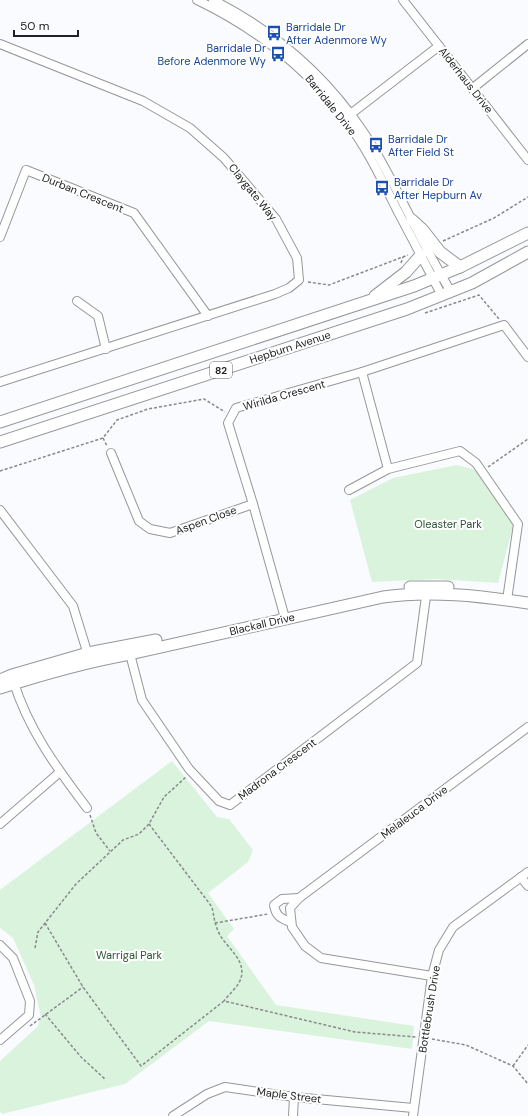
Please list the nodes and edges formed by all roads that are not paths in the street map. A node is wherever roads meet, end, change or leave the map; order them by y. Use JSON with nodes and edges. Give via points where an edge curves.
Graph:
{"nodes":[{"id":1,"x":197,"y":0,"type":"edge"},
{"id":2,"x":403,"y":0,"type":"edge"},
{"id":3,"x":216,"y":3,"type":"edge"},
{"id":4,"x":0,"y":44,"type":"edge"},
{"id":5,"x":528,"y":44,"type":"edge"},
{"id":6,"x":439,"y":46,"type":"junction"},
{"id":7,"x":473,"y":88,"type":"junction"},
{"id":8,"x":348,"y":116,"type":"junction"},
{"id":9,"x":528,"y":160,"type":"edge"},
{"id":10,"x":412,"y":220,"type":"junction"},
{"id":11,"x":528,"y":232,"type":"edge"},
{"id":12,"x":0,"y":237,"type":"edge"},
{"id":13,"x":528,"y":252,"type":"edge"},
{"id":14,"x":421,"y":255,"type":"junction"},
{"id":15,"x":460,"y":267,"type":"junction"},
{"id":16,"x":437,"y":277,"type":"junction"},
{"id":17,"x":446,"y":294,"type":"junction"},
{"id":18,"x":76,"y":301,"type":"dead end"},
{"id":19,"x":355,"y":307,"type":"junction"},
{"id":20,"x":208,"y":316,"type":"junction"},
{"id":21,"x":106,"y":348,"type":"junction"},
{"id":22,"x":528,"y":357,"type":"edge"},
{"id":23,"x":362,"y":372,"type":"junction"},
{"id":24,"x":0,"y":382,"type":"edge"},
{"id":25,"x":0,"y":422,"type":"edge"},
{"id":26,"x":0,"y":442,"type":"edge"},
{"id":27,"x":111,"y":453,"type":"dead end"},
{"id":28,"x":388,"y":468,"type":"junction"},
{"id":29,"x":349,"y":490,"type":"dead end"},
{"id":30,"x":253,"y":504,"type":"junction"},
{"id":31,"x":0,"y":510,"type":"edge"},
{"id":32,"x":426,"y":590,"type":"junction"},
{"id":33,"x":528,"y":596,"type":"edge"},
{"id":34,"x":507,"y":597,"type":"junction"},
{"id":35,"x":528,"y":603,"type":"edge"},
{"id":36,"x":284,"y":615,"type":"junction"},
{"id":37,"x":129,"y":650,"type":"junction"},
{"id":38,"x":89,"y":658,"type":"junction"},
{"id":39,"x":13,"y":679,"type":"junction"},
{"id":40,"x":0,"y":680,"type":"edge"},
{"id":41,"x":0,"y":688,"type":"edge"},
{"id":42,"x":528,"y":727,"type":"edge"},
{"id":43,"x":60,"y":772,"type":"junction"},
{"id":44,"x":87,"y":808,"type":"road end"},
{"id":45,"x":0,"y":824,"type":"edge"},
{"id":46,"x":525,"y":875,"type":"edge"},
{"id":47,"x":528,"y":886,"type":"edge"},
{"id":48,"x":299,"y":898,"type":"junction"},
{"id":49,"x":290,"y":922,"type":"junction"},
{"id":50,"x":0,"y":945,"type":"edge"},
{"id":51,"x":432,"y":976,"type":"junction"},
{"id":52,"x":0,"y":1040,"type":"edge"},
{"id":53,"x":294,"y":1097,"type":"junction"},
{"id":54,"x":413,"y":1112,"type":"edge"},
{"id":55,"x":173,"y":1116,"type":"edge"},
{"id":56,"x":293,"y":1116,"type":"edge"}],
"edges":[{"from":1,"to":3,"type":"street","name":"Barridale Drive"},
{"from":2,"to":6,"type":"street","name":"Alderhaus Drive"},
{"from":3,"to":8,"type":"street","name":"Barridale Drive","via":[[270,33],[325,84]]},
{"from":4,"to":20,"type":"street","name":"Claygate Way","via":[[143,101],[190,128],[224,158],[276,219],[297,258],[299,280],[275,294]]},
{"from":5,"to":7,"type":"street"},
{"from":6,"to":7,"type":"street","name":"Alderhaus Drive"},
{"from":6,"to":8,"type":"street"},
{"from":7,"to":9,"type":"street","name":"Alderhaus Drive"},
{"from":8,"to":10,"type":"street","name":"Barridale Drive","via":[[372,146]]},
{"from":8,"to":14,"type":"street","name":"Barridale Drive"},
{"from":10,"to":15,"type":"main road","via":[[440,252]]},
{"from":10,"to":16,"type":"street","name":"Barridale Drive"},
{"from":11,"to":15,"type":"main road","name":"Hepburn Avenue","number":"82"},
{"from":12,"to":20,"type":"street","name":"Durban Crescent","via":[[26,170],[134,213]]},
{"from":13,"to":17,"type":"main road","name":"Hepburn Avenue","number":"82","via":[[472,283]]},
{"from":14,"to":16,"type":"street","name":"Barridale Drive"},
{"from":14,"to":19,"type":"main road","via":[[392,284]]},
{"from":15,"to":16,"type":"main road","name":"Hepburn Avenue","number":"82"},
{"from":16,"to":17,"type":"street","name":"Barridale Drive"},
{"from":16,"to":19,"type":"main road","name":"Hepburn Avenue","number":"82"},
{"from":17,"to":26,"type":"main road","name":"Hepburn Avenue","number":"82"},
{"from":18,"to":21,"type":"street","via":[[98,316]]},
{"from":19,"to":25,"type":"main road","name":"Hepburn Avenue","number":"82"},
{"from":20,"to":21,"type":"street"},
{"from":21,"to":24,"type":"street"},
{"from":22,"to":23,"type":"street","name":"Wirilda Crescent","via":[[504,325]]},
{"from":23,"to":28,"type":"street"},
{"from":23,"to":30,"type":"street","name":"Wirilda Crescent","via":[[236,408],[228,423]]},
{"from":27,"to":30,"type":"street","name":"Aspen Close","via":[[139,522],[150,529],[170,533]]},
{"from":28,"to":29,"type":"street"},
{"from":28,"to":34,"type":"street","via":[[460,451],[476,463],[518,524]]},
{"from":30,"to":36,"type":"street","name":"Wirilda Crescent"},
{"from":31,"to":38,"type":"street","via":[[73,606]]},
{"from":32,"to":34,"type":"main road","name":"Blackall Drive"},
{"from":32,"to":36,"type":"main road","name":"Blackall Drive","via":[[369,591]]},
{"from":32,"to":37,"type":"street","name":"Madrona Crescent","via":[[417,663],[230,805],[219,801],[189,769],[142,700]]},
{"from":33,"to":34,"type":"main road","name":"Blackall Drive"},
{"from":34,"to":35,"type":"main road","name":"Blackall Drive"},
{"from":36,"to":37,"type":"main road","name":"Blackall Drive"},
{"from":37,"to":38,"type":"main road","name":"Blackall Drive"},
{"from":38,"to":39,"type":"main road","name":"Blackall Drive"},
{"from":39,"to":40,"type":"main road","name":"Blackall Drive"},
{"from":39,"to":41,"type":"main road","name":"Blackall Drive"},
{"from":39,"to":43,"type":"street","via":[[27,719]]},
{"from":42,"to":48,"type":"street","name":"Melaleuca Drive"},
{"from":43,"to":44,"type":"street"},
{"from":43,"to":45,"type":"street"},
{"from":46,"to":47,"type":"street"},
{"from":46,"to":51,"type":"street","name":"Bottlebrush Drive","via":[[453,927],[439,950]]},
{"from":48,"to":49,"type":"street","name":"Melaleuca Drive","via":[[290,908]]},
{"from":48,"to":49,"type":"street","name":"Melaleuca Drive","via":[[282,899],[274,906],[280,918]]},
{"from":49,"to":51,"type":"street","via":[[305,946],[321,958]]},
{"from":50,"to":52,"type":"street","via":[[13,958],[30,1001],[29,1015]]},
{"from":51,"to":54,"type":"street","name":"Bottlebrush Drive"},
{"from":53,"to":54,"type":"street","name":"Maple Street"},
{"from":53,"to":55,"type":"street","name":"Maple Street","via":[[225,1087],[207,1094]]},
{"from":53,"to":56,"type":"street"}]}
